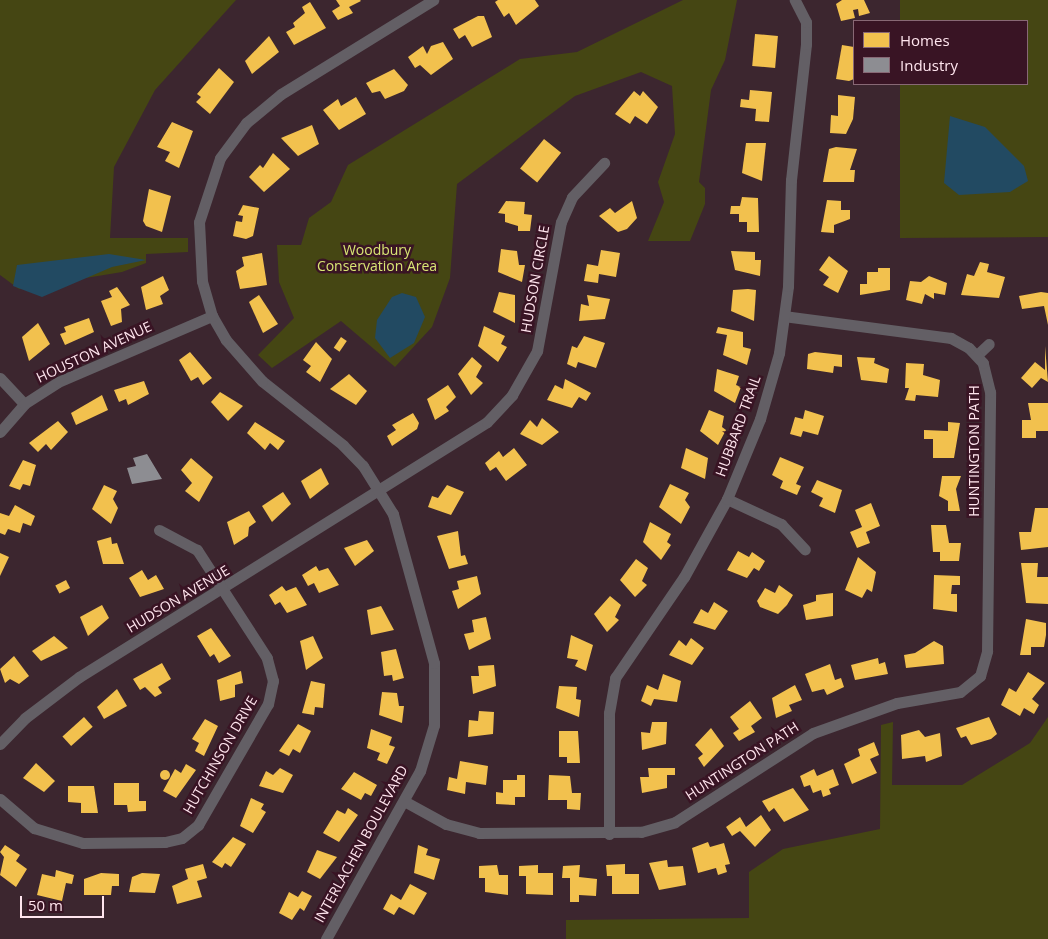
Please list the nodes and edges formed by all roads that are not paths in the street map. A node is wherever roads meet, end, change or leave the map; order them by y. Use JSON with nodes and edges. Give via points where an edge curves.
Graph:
{"nodes":[{"id":1,"x":433,"y":0,"type":"edge"},
{"id":2,"x":795,"y":0,"type":"edge"},
{"id":3,"x":604,"y":163,"type":"dead end"},
{"id":4,"x":212,"y":316,"type":"junction"},
{"id":5,"x":785,"y":316,"type":"junction"},
{"id":6,"x":989,"y":344,"type":"dead end"},
{"id":7,"x":977,"y":355,"type":"junction"},
{"id":8,"x":0,"y":378,"type":"edge"},
{"id":9,"x":24,"y":404,"type":"junction"},
{"id":10,"x":0,"y":432,"type":"edge"},
{"id":11,"x":380,"y":491,"type":"junction"},
{"id":12,"x":726,"y":499,"type":"junction"},
{"id":13,"x":159,"y":530,"type":"dead end"},
{"id":14,"x":805,"y":550,"type":"dead end"},
{"id":15,"x":223,"y":589,"type":"junction"},
{"id":16,"x":0,"y":744,"type":"edge"},
{"id":17,"x":0,"y":798,"type":"edge"},
{"id":18,"x":404,"y":800,"type":"junction"},
{"id":19,"x":609,"y":834,"type":"junction"},
{"id":20,"x":326,"y":939,"type":"edge"}],
"edges":[{"from":1,"to":4,"type":"street","name":"INTERLACHEN BOULEVARD","via":[[281,94],[232,140],[210,180],[199,222],[199,264]]},
{"from":2,"to":5,"type":"street","name":"HUBBARD TRAIL","via":[[806,22],[806,44],[789,199]]},
{"from":3,"to":11,"type":"street","name":"HUDSON CIRCLE","via":[[572,197],[561,222],[537,351],[512,395],[460,442]]},
{"from":4,"to":9,"type":"street","name":"HOUSTON AVENUE","via":[[58,382]]},
{"from":4,"to":11,"type":"street","name":"INTERLACHEN BOULEVARD","via":[[245,364],[343,445]]},
{"from":5,"to":7,"type":"street","name":"HUNTINGTON PATH","via":[[941,336],[961,342]]},
{"from":5,"to":12,"type":"street","name":"HUBBARD TRAIL","via":[[770,388]]},
{"from":6,"to":7,"type":"street"},
{"from":7,"to":19,"type":"street","name":"HUNTINGTON PATH","via":[[987,372],[990,392],[987,650],[980,676],[960,692],[897,703],[813,734],[675,822],[641,832]]},
{"from":8,"to":9,"type":"street"},
{"from":9,"to":10,"type":"street","name":"HOUSTON AVENUE"},
{"from":11,"to":15,"type":"street","name":"HUDSON AVENUE"},
{"from":11,"to":18,"type":"street","name":"INTERLACHEN BOULEVARD","via":[[403,541],[436,677],[429,742]]},
{"from":12,"to":14,"type":"street","via":[[780,524]]},
{"from":12,"to":19,"type":"street","name":"HUBBARD TRAIL","via":[[684,577],[615,678],[609,713]]},
{"from":13,"to":15,"type":"street","name":"HUTCHINSON DRIVE","via":[[197,550]]},
{"from":15,"to":16,"type":"street","name":"HUDSON AVENUE","via":[[72,681]]},
{"from":15,"to":17,"type":"street","name":"HUTCHINSON DRIVE","via":[[267,658],[273,681],[268,704],[198,825],[182,838],[165,842],[82,843],[34,828]]},
{"from":18,"to":19,"type":"street","name":"HUNTINGTON PATH","via":[[446,824],[479,833]]},
{"from":18,"to":20,"type":"street","name":"INTERLACHEN BOULEVARD"}]}
